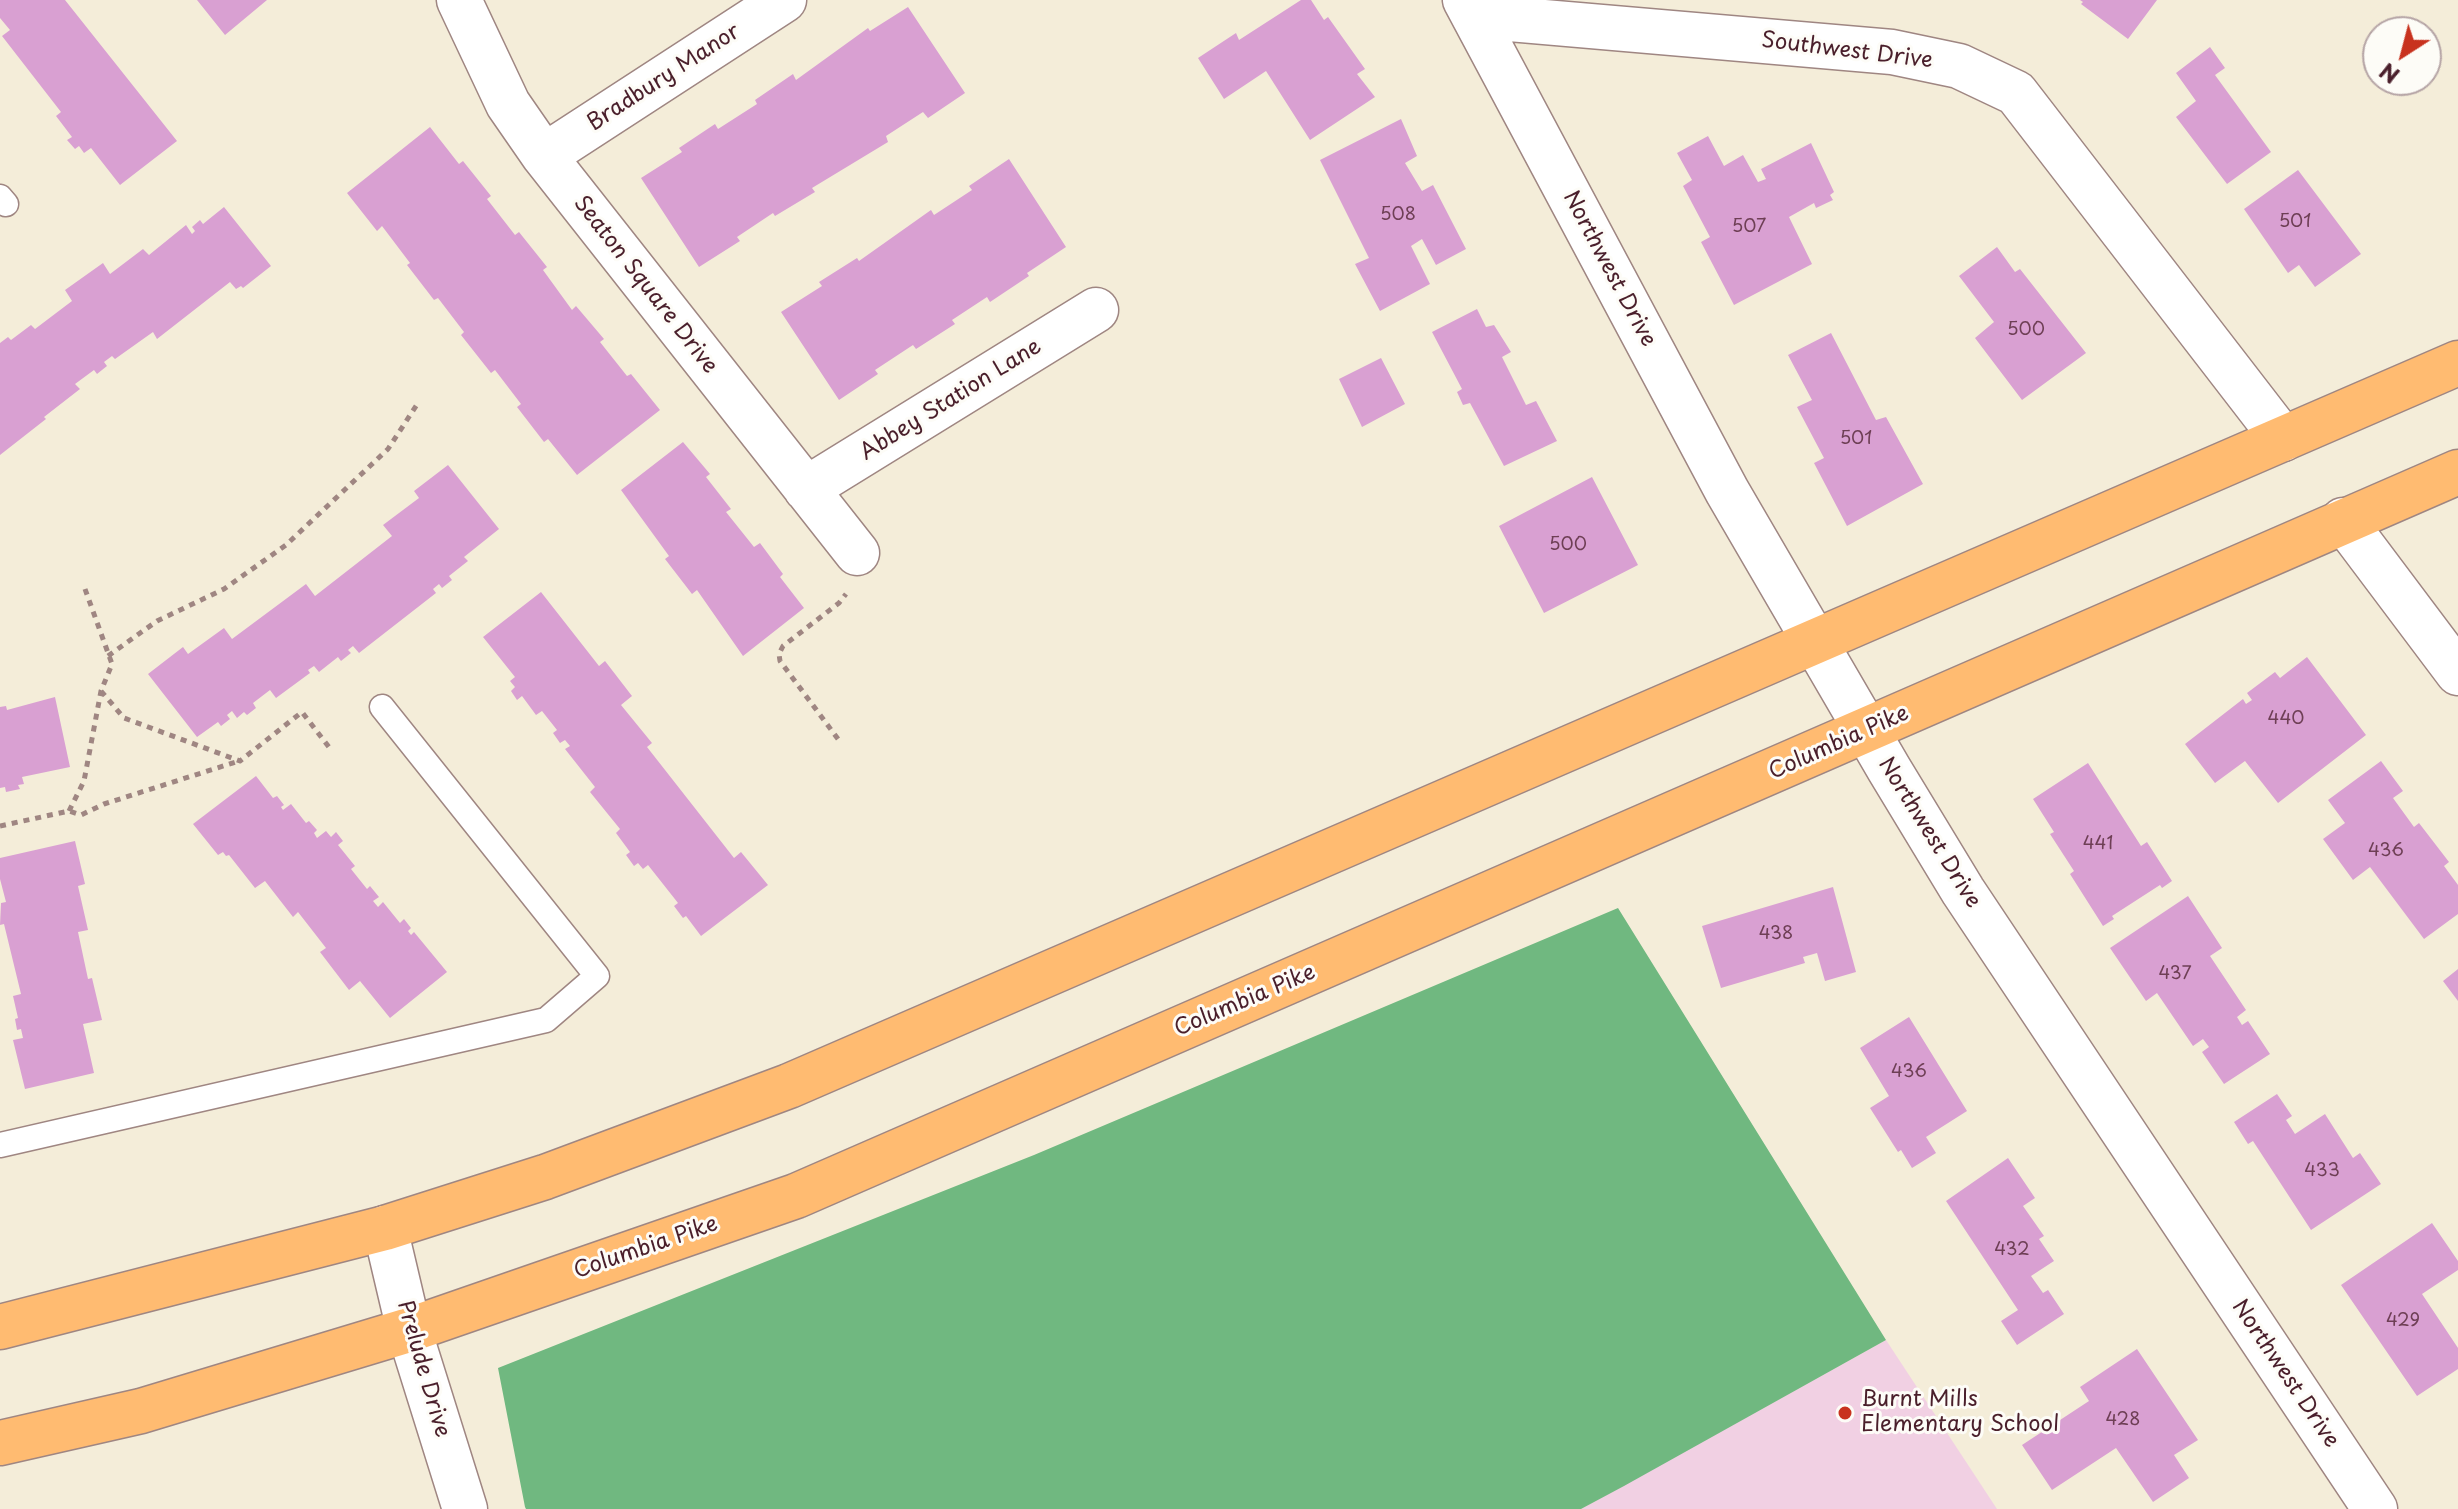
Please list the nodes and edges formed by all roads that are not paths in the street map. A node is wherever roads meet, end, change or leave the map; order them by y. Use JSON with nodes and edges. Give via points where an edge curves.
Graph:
{"nodes":[{"id":1,"x":459,"y":0,"type":"edge"},
{"id":2,"x":784,"y":0,"type":"edge"},
{"id":3,"x":1470,"y":8,"type":"edge"},
{"id":4,"x":544,"y":156,"type":"junction"},
{"id":5,"x":1096,"y":310,"type":"dead end"},
{"id":6,"x":2458,"y":363,"type":"edge"},
{"id":7,"x":2283,"y":439,"type":"junction"},
{"id":8,"x":2458,"y":472,"type":"edge"},
{"id":9,"x":806,"y":489,"type":"junction"},
{"id":10,"x":2343,"y":520,"type":"junction"},
{"id":11,"x":852,"y":570,"type":"road end"},
{"id":12,"x":1814,"y":644,"type":"junction"},
{"id":13,"x":2458,"y":673,"type":"edge"},
{"id":14,"x":382,"y":707,"type":"dead end"},
{"id":15,"x":1866,"y":732,"type":"junction"},
{"id":16,"x":0,"y":1145,"type":"edge"},
{"id":17,"x":385,"y":1228,"type":"junction"},
{"id":18,"x":0,"y":1327,"type":"edge"},
{"id":19,"x":409,"y":1330,"type":"junction"},
{"id":20,"x":0,"y":1443,"type":"edge"},
{"id":21,"x":465,"y":1509,"type":"edge"},
{"id":22,"x":2375,"y":1509,"type":"edge"}],
"edges":[{"from":1,"to":4,"type":"street","name":"Seaton Square Drive","via":[[508,104]]},
{"from":2,"to":4,"type":"street","name":"Bradbury Manor"},
{"from":3,"to":7,"type":"street","name":"Southwest Drive","via":[[1892,52],[1959,66],[2016,93]]},
{"from":3,"to":12,"type":"street","name":"Northwest Drive"},
{"from":4,"to":9,"type":"street","name":"Seaton Square Drive"},
{"from":5,"to":9,"type":"street","name":"Abbey Station Lane"},
{"from":6,"to":7,"type":"highway"},
{"from":7,"to":12,"type":"highway"},
{"from":8,"to":10,"type":"highway","name":"Columbia Pike"},
{"from":9,"to":11,"type":"street","name":"Seaton Square Drive"},
{"from":10,"to":13,"type":"street"},
{"from":10,"to":15,"type":"highway","name":"Columbia Pike"},
{"from":12,"to":15,"type":"street","name":"Northwest Drive"},
{"from":12,"to":17,"type":"highway","via":[[789,1086],[545,1177]]},
{"from":14,"to":16,"type":"lane","via":[[597,976],[546,1020]]},
{"from":15,"to":19,"type":"highway","name":"Columbia Pike","via":[[796,1196]]},
{"from":15,"to":22,"type":"street","name":"Northwest Drive","via":[[1963,891]]},
{"from":17,"to":18,"type":"highway"},
{"from":17,"to":19,"type":"street","name":"Prelude Drive"},
{"from":19,"to":20,"type":"highway","name":"Columbia Pike","via":[[141,1411]]},
{"from":19,"to":21,"type":"street","name":"Prelude Drive"}]}
